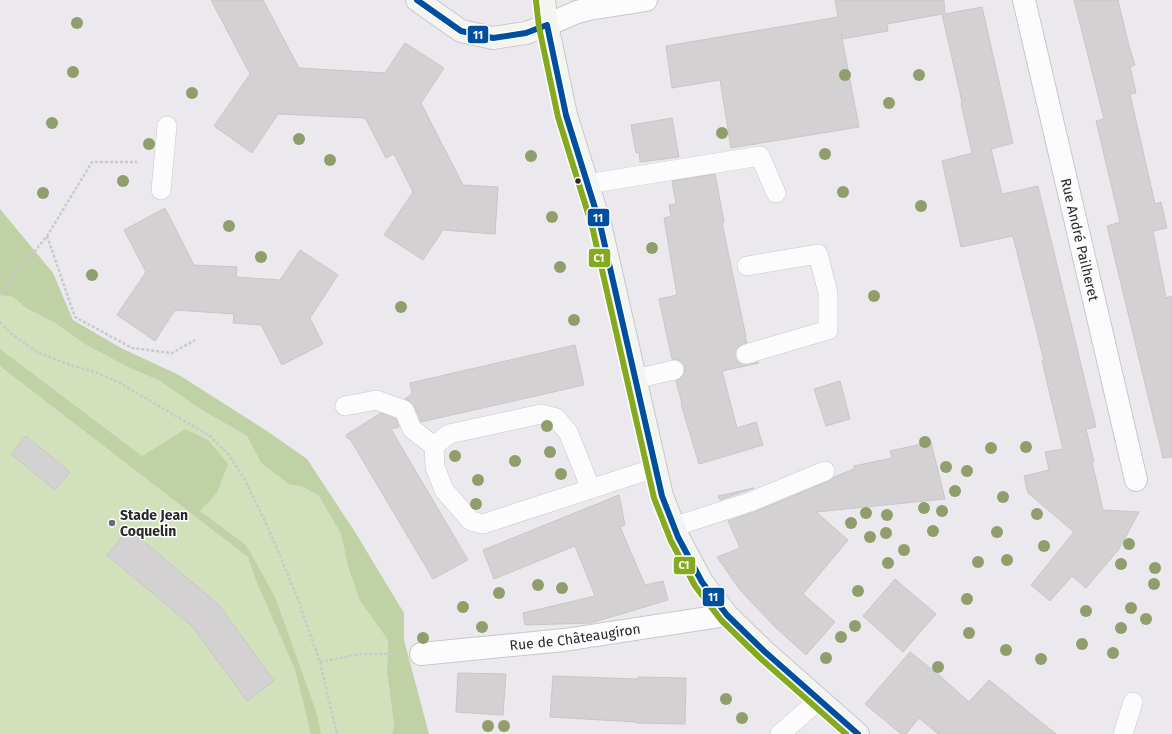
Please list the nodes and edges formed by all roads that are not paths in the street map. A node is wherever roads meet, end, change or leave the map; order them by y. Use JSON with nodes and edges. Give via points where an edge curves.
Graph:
{"nodes":[{"id":1,"x":417,"y":0,"type":"edge"},
{"id":2,"x":544,"y":0,"type":"edge"},
{"id":3,"x":646,"y":0,"type":"edge"},
{"id":4,"x":1024,"y":0,"type":"edge"},
{"id":5,"x":547,"y":25,"type":"junction"},
{"id":6,"x":167,"y":126,"type":"dead end"},
{"id":7,"x":588,"y":184,"type":"junction"},
{"id":8,"x":161,"y":190,"type":"dead end"},
{"id":9,"x":776,"y":193,"type":"dead end"},
{"id":10,"x":747,"y":266,"type":"dead end"},
{"id":11,"x":746,"y":354,"type":"dead end"},
{"id":12,"x":674,"y":370,"type":"dead end"},
{"id":13,"x":635,"y":379,"type":"junction"},
{"id":14,"x":345,"y":406,"type":"dead end"},
{"id":15,"x":434,"y":446,"type":"junction"},
{"id":16,"x":655,"y":468,"type":"junction"},
{"id":17,"x":825,"y":471,"type":"dead end"},
{"id":18,"x":1136,"y":480,"type":"dead end"},
{"id":19,"x":591,"y":489,"type":"junction"},
{"id":20,"x":673,"y":527,"type":"junction"},
{"id":21,"x":727,"y":615,"type":"junction"},
{"id":22,"x":421,"y":654,"type":"road end"},
{"id":23,"x":819,"y":700,"type":"junction"},
{"id":24,"x":1133,"y":702,"type":"dead end"},
{"id":25,"x":780,"y":734,"type":"edge"},
{"id":26,"x":858,"y":734,"type":"edge"},
{"id":27,"x":1123,"y":734,"type":"edge"}],
"edges":[{"from":1,"to":5,"type":"main road","via":[[461,31],[493,38],[526,33]]},
{"from":2,"to":5,"type":"main road"},
{"from":3,"to":5,"type":"street","via":[[577,12]]},
{"from":4,"to":18,"type":"street","name":"Rue André Pailheret"},
{"from":5,"to":7,"type":"main road","via":[[566,115]]},
{"from":6,"to":8,"type":"lane"},
{"from":7,"to":9,"type":"lane","via":[[760,156]]},
{"from":7,"to":13,"type":"main road","via":[[600,224]]},
{"from":10,"to":11,"type":"lane","via":[[818,254],[828,293],[828,330]]},
{"from":12,"to":13,"type":"lane"},
{"from":13,"to":16,"type":"main road"},
{"from":14,"to":15,"type":"lane","via":[[376,400],[404,410],[412,429]]},
{"from":15,"to":19,"type":"lane","via":[[449,434],[541,414],[556,418],[568,432]]},
{"from":15,"to":19,"type":"lane","via":[[435,467],[444,490],[471,521],[483,524]]},
{"from":16,"to":19,"type":"lane"},
{"from":16,"to":20,"type":"main road"},
{"from":17,"to":20,"type":"lane","via":[[750,502]]},
{"from":20,"to":21,"type":"main road","via":[[702,582]]},
{"from":21,"to":22,"type":"street","name":"Rue de Châteaugiron","via":[[564,640]]},
{"from":21,"to":23,"type":"main road"},
{"from":23,"to":25,"type":"lane"},
{"from":23,"to":26,"type":"main road"},
{"from":24,"to":27,"type":"lane"}]}
